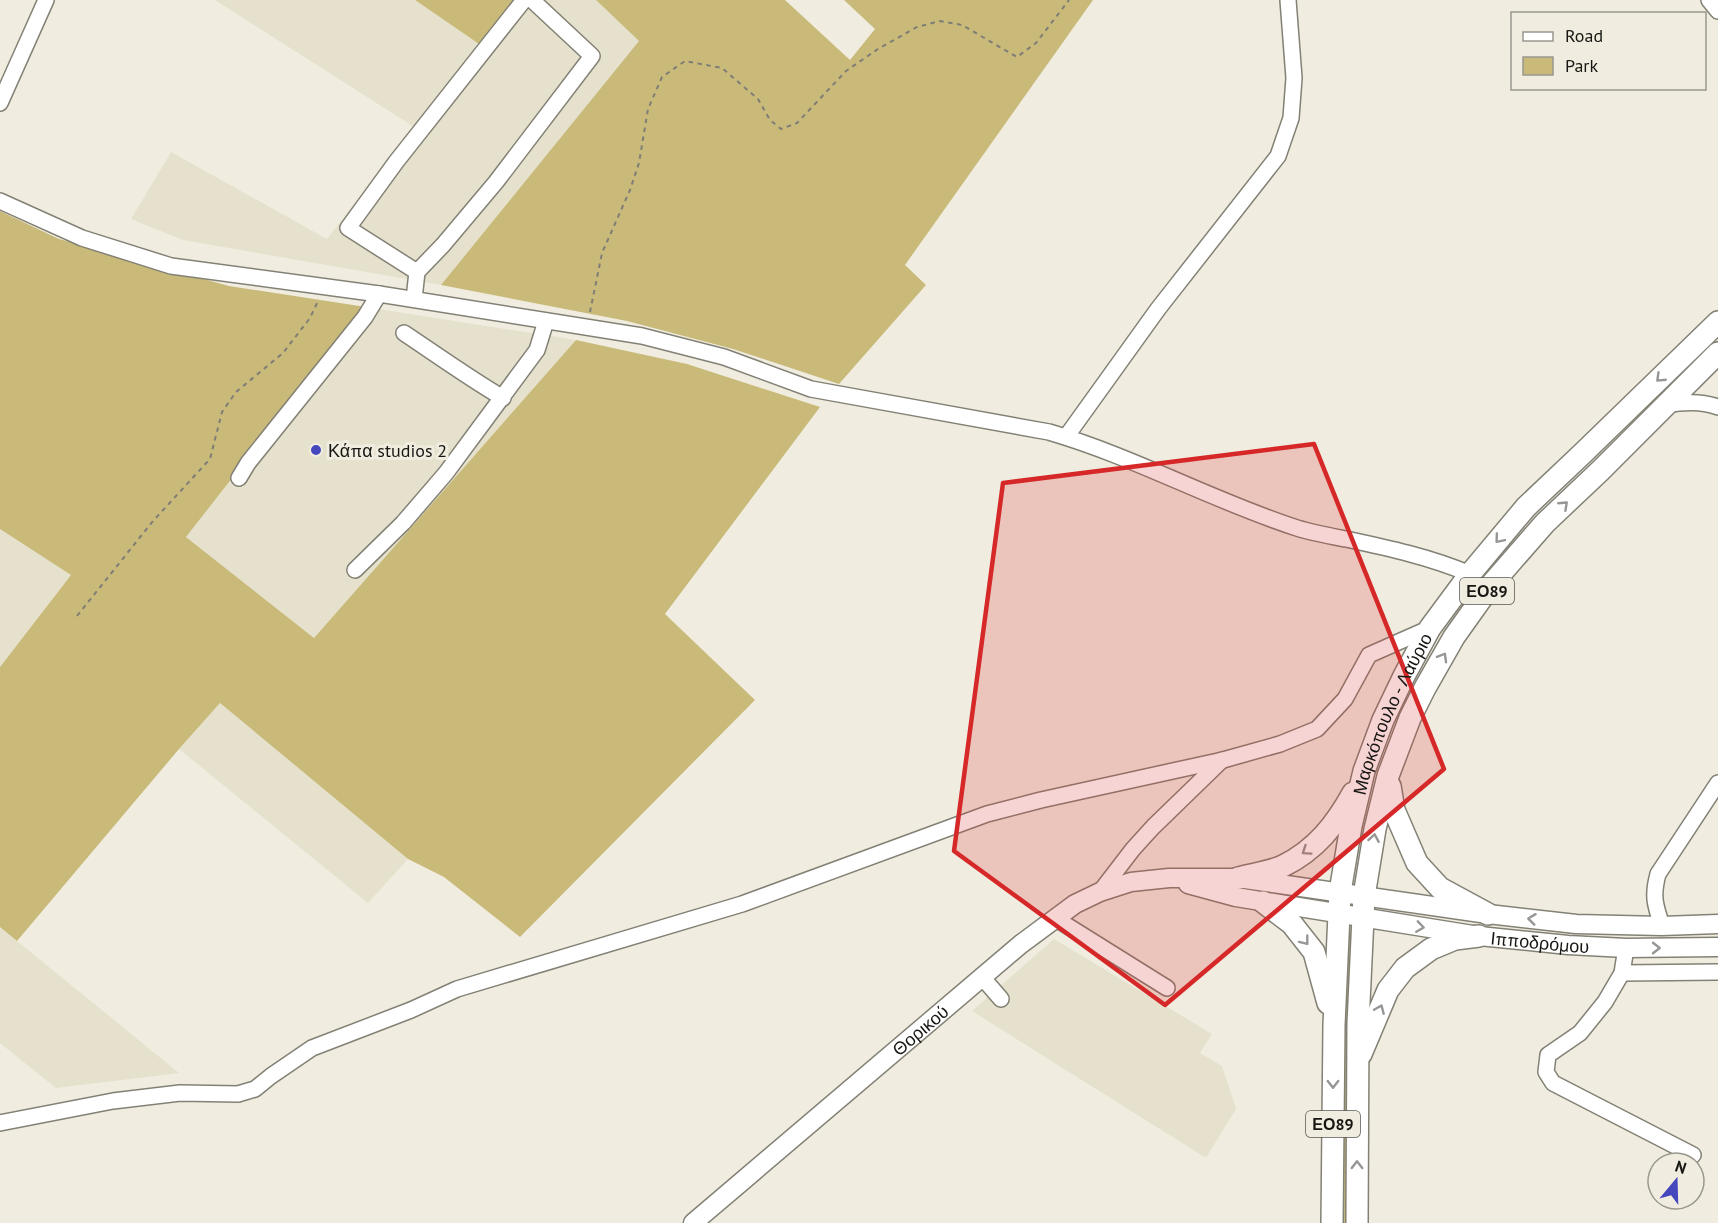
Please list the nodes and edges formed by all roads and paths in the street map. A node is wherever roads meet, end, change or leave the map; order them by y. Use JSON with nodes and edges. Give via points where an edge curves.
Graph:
{"nodes":[{"id":1,"x":46,"y":0,"type":"edge"},
{"id":2,"x":524,"y":0,"type":"edge"},
{"id":3,"x":532,"y":0,"type":"edge"},
{"id":4,"x":1069,"y":0,"type":"edge"},
{"id":5,"x":1288,"y":0,"type":"edge"},
{"id":6,"x":1709,"y":0,"type":"edge"},
{"id":7,"x":1718,"y":11,"type":"edge"},
{"id":8,"x":0,"y":103,"type":"edge"},
{"id":9,"x":0,"y":201,"type":"edge"},
{"id":10,"x":417,"y":272,"type":"junction"},
{"id":11,"x":325,"y":288,"type":"junction"},
{"id":12,"x":379,"y":294,"type":"junction"},
{"id":13,"x":414,"y":299,"type":"junction"},
{"id":14,"x":546,"y":321,"type":"junction"},
{"id":15,"x":1718,"y":322,"type":"edge"},
{"id":16,"x":587,"y":328,"type":"junction"},
{"id":17,"x":404,"y":333,"type":"dead end"},
{"id":18,"x":1718,"y":353,"type":"edge"},
{"id":19,"x":503,"y":398,"type":"junction"},
{"id":20,"x":1666,"y":405,"type":"junction"},
{"id":21,"x":1718,"y":407,"type":"edge"},
{"id":22,"x":1066,"y":437,"type":"junction"},
{"id":23,"x":239,"y":478,"type":"dead end"},
{"id":24,"x":355,"y":570,"type":"dead end"},
{"id":25,"x":1470,"y":574,"type":"junction"},
{"id":26,"x":76,"y":616,"type":"dead end"},
{"id":27,"x":1430,"y":628,"type":"junction"},
{"id":28,"x":1223,"y":759,"type":"junction"},
{"id":29,"x":1364,"y":771,"type":"junction"},
{"id":30,"x":1388,"y":776,"type":"junction"},
{"id":31,"x":1718,"y":783,"type":"edge"},
{"id":32,"x":1169,"y":878,"type":"junction"},
{"id":33,"x":1238,"y":878,"type":"junction"},
{"id":34,"x":1100,"y":892,"type":"junction"},
{"id":35,"x":1340,"y":892,"type":"junction"},
{"id":36,"x":1364,"y":896,"type":"junction"},
{"id":37,"x":1263,"y":902,"type":"junction"},
{"id":38,"x":1488,"y":914,"type":"junction"},
{"id":39,"x":1338,"y":915,"type":"junction"},
{"id":40,"x":1055,"y":918,"type":"junction"},
{"id":41,"x":1363,"y":919,"type":"junction"},
{"id":42,"x":1718,"y":924,"type":"edge"},
{"id":43,"x":1662,"y":926,"type":"junction"},
{"id":44,"x":1479,"y":936,"type":"junction"},
{"id":45,"x":1718,"y":947,"type":"edge"},
{"id":46,"x":1626,"y":948,"type":"junction"},
{"id":47,"x":1718,"y":972,"type":"edge"},
{"id":48,"x":1622,"y":973,"type":"junction"},
{"id":49,"x":982,"y":977,"type":"junction"},
{"id":50,"x":1167,"y":988,"type":"dead end"},
{"id":51,"x":1001,"y":999,"type":"dead end"},
{"id":52,"x":1334,"y":1025,"type":"junction"},
{"id":53,"x":1358,"y":1063,"type":"junction"},
{"id":54,"x":0,"y":1123,"type":"edge"},
{"id":55,"x":1685,"y":1151,"type":"edge"},
{"id":56,"x":693,"y":1223,"type":"edge"},
{"id":57,"x":1332,"y":1223,"type":"edge"},
{"id":58,"x":1356,"y":1223,"type":"edge"}],
"edges":[{"from":1,"to":8,"type":"street"},
{"from":2,"to":10,"type":"street","via":[[348,228]]},
{"from":3,"to":10,"type":"street","via":[[592,56],[496,182]]},
{"from":4,"to":16,"type":"path","via":[[1036,43],[1017,57],[962,25],[940,21],[917,27],[846,71],[797,123],[782,129],[770,120],[758,99],[722,69],[685,61],[662,77],[648,109],[639,163],[602,253]]},
{"from":5,"to":22,"type":"street","via":[[1294,78],[1291,118],[1278,156],[1158,309]]},
{"from":6,"to":7,"type":"street"},
{"from":9,"to":11,"type":"street","via":[[82,238],[171,266]]},
{"from":10,"to":13,"type":"street"},
{"from":11,"to":12,"type":"street"},
{"from":11,"to":26,"type":"path","via":[[283,353],[236,392],[222,412],[210,459],[153,521]]},
{"from":12,"to":13,"type":"street"},
{"from":12,"to":23,"type":"street"},
{"from":13,"to":14,"type":"street"},
{"from":14,"to":16,"type":"street"},
{"from":14,"to":19,"type":"street","via":[[537,350]]},
{"from":15,"to":25,"type":"highway","name":"Μαρκόπουλο - Λαύριο","number":"ΕΟ89","one_way":true,"via":[[1526,507]]},
{"from":16,"to":22,"type":"street","via":[[642,336],[724,357],[811,389]]},
{"from":17,"to":19,"type":"street"},
{"from":18,"to":20,"type":"highway","name":"Μαρκόπουλο - Λαύριο","number":"ΕΟ89"},
{"from":19,"to":24,"type":"street","via":[[403,523]]},
{"from":20,"to":21,"type":"street","via":[[1689,402]]},
{"from":30,"to":20,"type":"highway","name":"Μαρκόπουλο - Λαύριο","number":"ΕΟ89","one_way":true,"via":[[1425,688],[1491,585],[1545,523]]},
{"from":22,"to":25,"type":"street","via":[[1299,529],[1433,560]]},
{"from":25,"to":27,"type":"highway","name":"Μαρκόπουλο - Λαύριο","number":"ΕΟ89"},
{"from":27,"to":28,"type":"street","via":[[1369,655],[1345,699],[1317,729],[1280,744]]},
{"from":27,"to":29,"type":"highway","name":"Μαρκόπουλο - Λαύριο","number":"ΕΟ89","via":[[1383,720]]},
{"from":28,"to":34,"type":"street","via":[[1133,849]]},
{"from":28,"to":54,"type":"street","via":[[987,814],[742,904],[457,989],[312,1048],[255,1089],[238,1094],[180,1093],[113,1101]]},
{"from":29,"to":33,"type":"highway","one_way":true,"via":[[1332,827],[1313,848],[1282,866]]},
{"from":29,"to":35,"type":"highway","name":"Μαρκόπουλο - Λαύριο","number":"ΕΟ89"},
{"from":36,"to":30,"type":"highway","name":"Μαρκόπουλο - Λαύριο","number":"ΕΟ89","one_way":true},
{"from":30,"to":38,"type":"highway","via":[[1394,810],[1417,863],[1440,888]]},
{"from":31,"to":43,"type":"street","via":[[1658,874],[1654,904]]},
{"from":32,"to":33,"type":"main road","name":"Θορικού"},
{"from":32,"to":34,"type":"main road","name":"Θορικού","via":[[1131,882]]},
{"from":32,"to":37,"type":"main road","name":"Θορικού"},
{"from":33,"to":35,"type":"main road","name":"Θορικού"},
{"from":34,"to":40,"type":"main road","name":"Θορικού"},
{"from":35,"to":36,"type":"main road","name":"Ιπποδρόμου"},
{"from":35,"to":39,"type":"highway","name":"Μαρκόπουλο - Λαύριο","number":"ΕΟ89"},
{"from":36,"to":38,"type":"main road","name":"Ιπποδρόμου"},
{"from":36,"to":41,"type":"highway","name":"Μαρκόπουλο - Λαύριο","number":"ΕΟ89"},
{"from":37,"to":39,"type":"main road","name":"Θορικού"},
{"from":37,"to":52,"type":"highway","one_way":true,"via":[[1292,924],[1314,952]]},
{"from":43,"to":38,"type":"main road","name":"Ιπποδρόμου","one_way":true,"via":[[1576,924]]},
{"from":39,"to":41,"type":"main road","name":"Ιπποδρόμου"},
{"from":39,"to":52,"type":"highway","name":"Μαρκόπουλο - Λαύριο","number":"ΕΟ89"},
{"from":40,"to":49,"type":"main road","name":"Θορικού"},
{"from":40,"to":50,"type":"street"},
{"from":41,"to":44,"type":"main road","name":"Ιπποδρόμου","one_way":true},
{"from":41,"to":53,"type":"highway","name":"Μαρκόπουλο - Λαύριο","number":"ΕΟ89"},
{"from":42,"to":43,"type":"main road","name":"Ιπποδρόμου"},
{"from":44,"to":46,"type":"main road","name":"Ιπποδρόμου"},
{"from":53,"to":44,"type":"highway","one_way":true,"via":[[1388,990],[1404,968],[1431,949],[1455,939]]},
{"from":46,"to":45,"type":"main road","name":"Ιπποδρόμου","one_way":true},
{"from":46,"to":48,"type":"street"},
{"from":47,"to":48,"type":"street"},
{"from":48,"to":55,"type":"street","via":[[1580,1033],[1548,1055],[1546,1072],[1553,1083]]},
{"from":49,"to":51,"type":"street"},
{"from":49,"to":56,"type":"main road","name":"Θορικού"},
{"from":52,"to":57,"type":"highway","name":"Μαρκόπουλο - Λαύριο","number":"ΕΟ89","one_way":true},
{"from":58,"to":53,"type":"highway","name":"Μαρκόπουλο - Λαύριο","number":"ΕΟ89","one_way":true}]}
